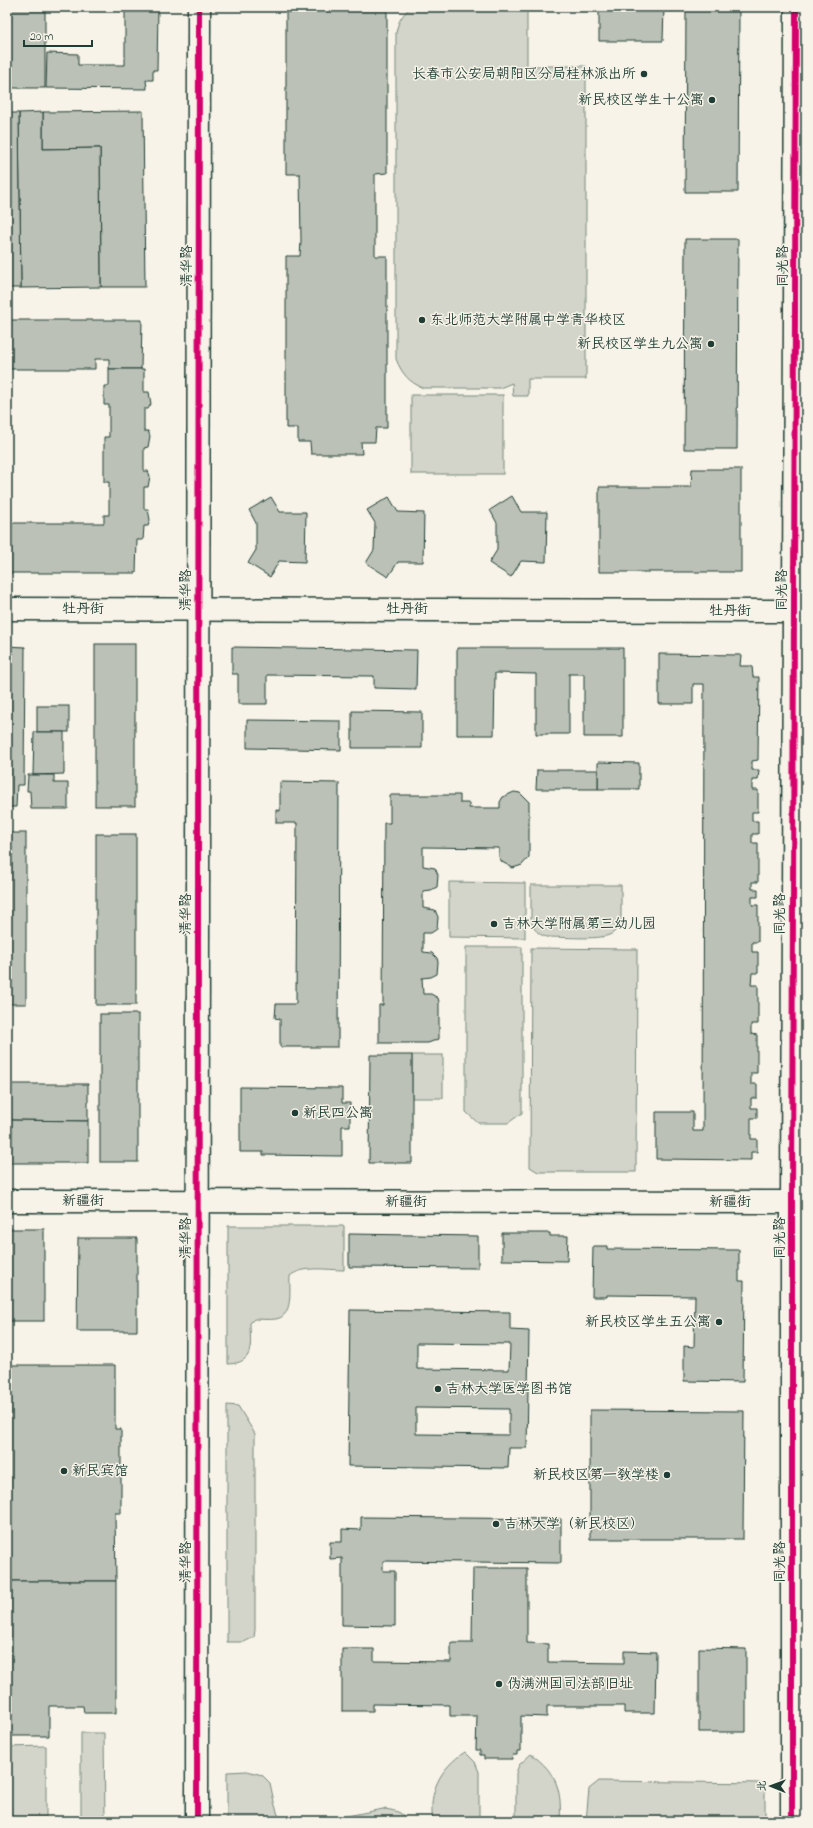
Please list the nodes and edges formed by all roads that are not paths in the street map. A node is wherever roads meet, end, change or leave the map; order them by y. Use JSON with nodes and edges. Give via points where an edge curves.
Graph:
{"nodes":[{"id":1,"x":199,"y":7,"type":"edge"},
{"id":2,"x":796,"y":7,"type":"edge"},
{"id":3,"x":7,"y":609,"type":"edge"},
{"id":4,"x":198,"y":609,"type":"junction"},
{"id":5,"x":800,"y":611,"type":"edge"},
{"id":6,"x":799,"y":751,"type":"edge"},
{"id":7,"x":7,"y":1201,"type":"edge"},
{"id":8,"x":198,"y":1202,"type":"junction"},
{"id":9,"x":799,"y":1202,"type":"edge"},
{"id":10,"x":198,"y":1821,"type":"edge"},
{"id":11,"x":792,"y":1821,"type":"edge"}],
"edges":[{"from":1,"to":4,"type":"street","name":"清华路"},
{"from":2,"to":5,"type":"street","name":"同光路"},
{"from":3,"to":4,"type":"street","name":"牡丹街"},
{"from":4,"to":5,"type":"street","name":"牡丹街"},
{"from":4,"to":8,"type":"street","name":"清华路"},
{"from":5,"to":6,"type":"street","name":"同光路"},
{"from":6,"to":9,"type":"street","name":"同光路"},
{"from":7,"to":8,"type":"street","name":"新疆街"},
{"from":8,"to":9,"type":"street","name":"新疆街"},
{"from":8,"to":10,"type":"street","name":"清华路"},
{"from":9,"to":11,"type":"street","name":"同光路"}]}
